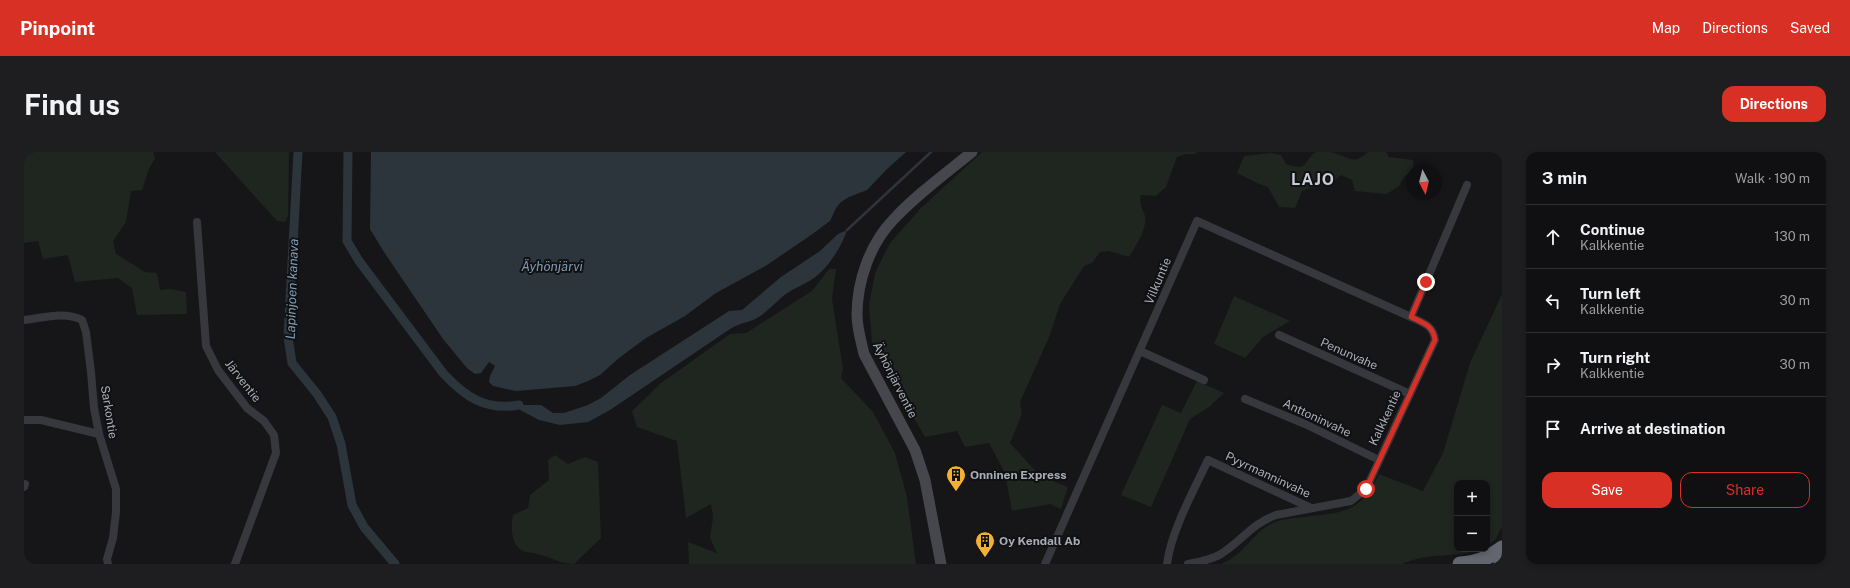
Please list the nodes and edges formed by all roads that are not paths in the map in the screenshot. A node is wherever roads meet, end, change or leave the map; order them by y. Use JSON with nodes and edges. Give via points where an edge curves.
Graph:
{"nodes":[{"id":1,"x":972,"y":152,"type":"edge"},
{"id":2,"x":1466,"y":185,"type":"dead end"},
{"id":3,"x":197,"y":222,"type":"dead end"},
{"id":4,"x":1411,"y":317,"type":"junction"},
{"id":5,"x":24,"y":320,"type":"edge"},
{"id":6,"x":1279,"y":335,"type":"dead end"},
{"id":7,"x":1140,"y":350,"type":"junction"},
{"id":8,"x":1204,"y":380,"type":"dead end"},
{"id":9,"x":1410,"y":394,"type":"junction"},
{"id":10,"x":1245,"y":399,"type":"dead end"},
{"id":11,"x":24,"y":420,"type":"edge"},
{"id":12,"x":99,"y":434,"type":"junction"},
{"id":13,"x":1379,"y":460,"type":"junction"},
{"id":14,"x":1311,"y":508,"type":"junction"},
{"id":15,"x":1502,"y":548,"type":"edge"},
{"id":16,"x":108,"y":564,"type":"edge"},
{"id":17,"x":234,"y":564,"type":"edge"},
{"id":18,"x":941,"y":564,"type":"edge"},
{"id":19,"x":1045,"y":564,"type":"edge"},
{"id":20,"x":1167,"y":564,"type":"edge"},
{"id":21,"x":1188,"y":564,"type":"edge"},
{"id":22,"x":1460,"y":564,"type":"edge"}],
"edges":[{"from":1,"to":18,"type":"main road","name":"Äyhönjärventie","via":[[892,220],[866,263],[860,284],[857,315],[864,354],[915,450],[925,480]]},
{"from":2,"to":4,"type":"street"},
{"from":3,"to":17,"type":"street","name":"Järventie","via":[[206,346],[218,370],[247,408],[264,421],[274,435],[276,453]]},
{"from":4,"to":7,"type":"street","name":"Vilkuntie","via":[[1197,221]]},
{"from":4,"to":9,"type":"street","name":"Kalkkentie","via":[[1430,326],[1435,340]]},
{"from":5,"to":12,"type":"street","name":"Sarkontie","via":[[64,315],[82,320],[86,332]]},
{"from":6,"to":9,"type":"street","name":"Penunvahe"},
{"from":7,"to":8,"type":"street"},
{"from":7,"to":19,"type":"street","name":"Vilkuntie"},
{"from":9,"to":13,"type":"street","name":"Kalkkentie"},
{"from":10,"to":13,"type":"street","name":"Anttoninvahe","via":[[1305,424]]},
{"from":11,"to":12,"type":"street","via":[[41,420]]},
{"from":12,"to":16,"type":"street","name":"Sarkontie","via":[[116,489],[116,512]]},
{"from":13,"to":14,"type":"street","name":"Kalkkentie","via":[[1366,489],[1351,501]]},
{"from":14,"to":20,"type":"street","name":"Pyyrmanninvahe","via":[[1208,460],[1168,553]]},
{"from":14,"to":21,"type":"street","name":"Kalkkentie","via":[[1265,519],[1220,555]]},
{"from":15,"to":22,"type":"highway","via":[[1474,563]]}]}
